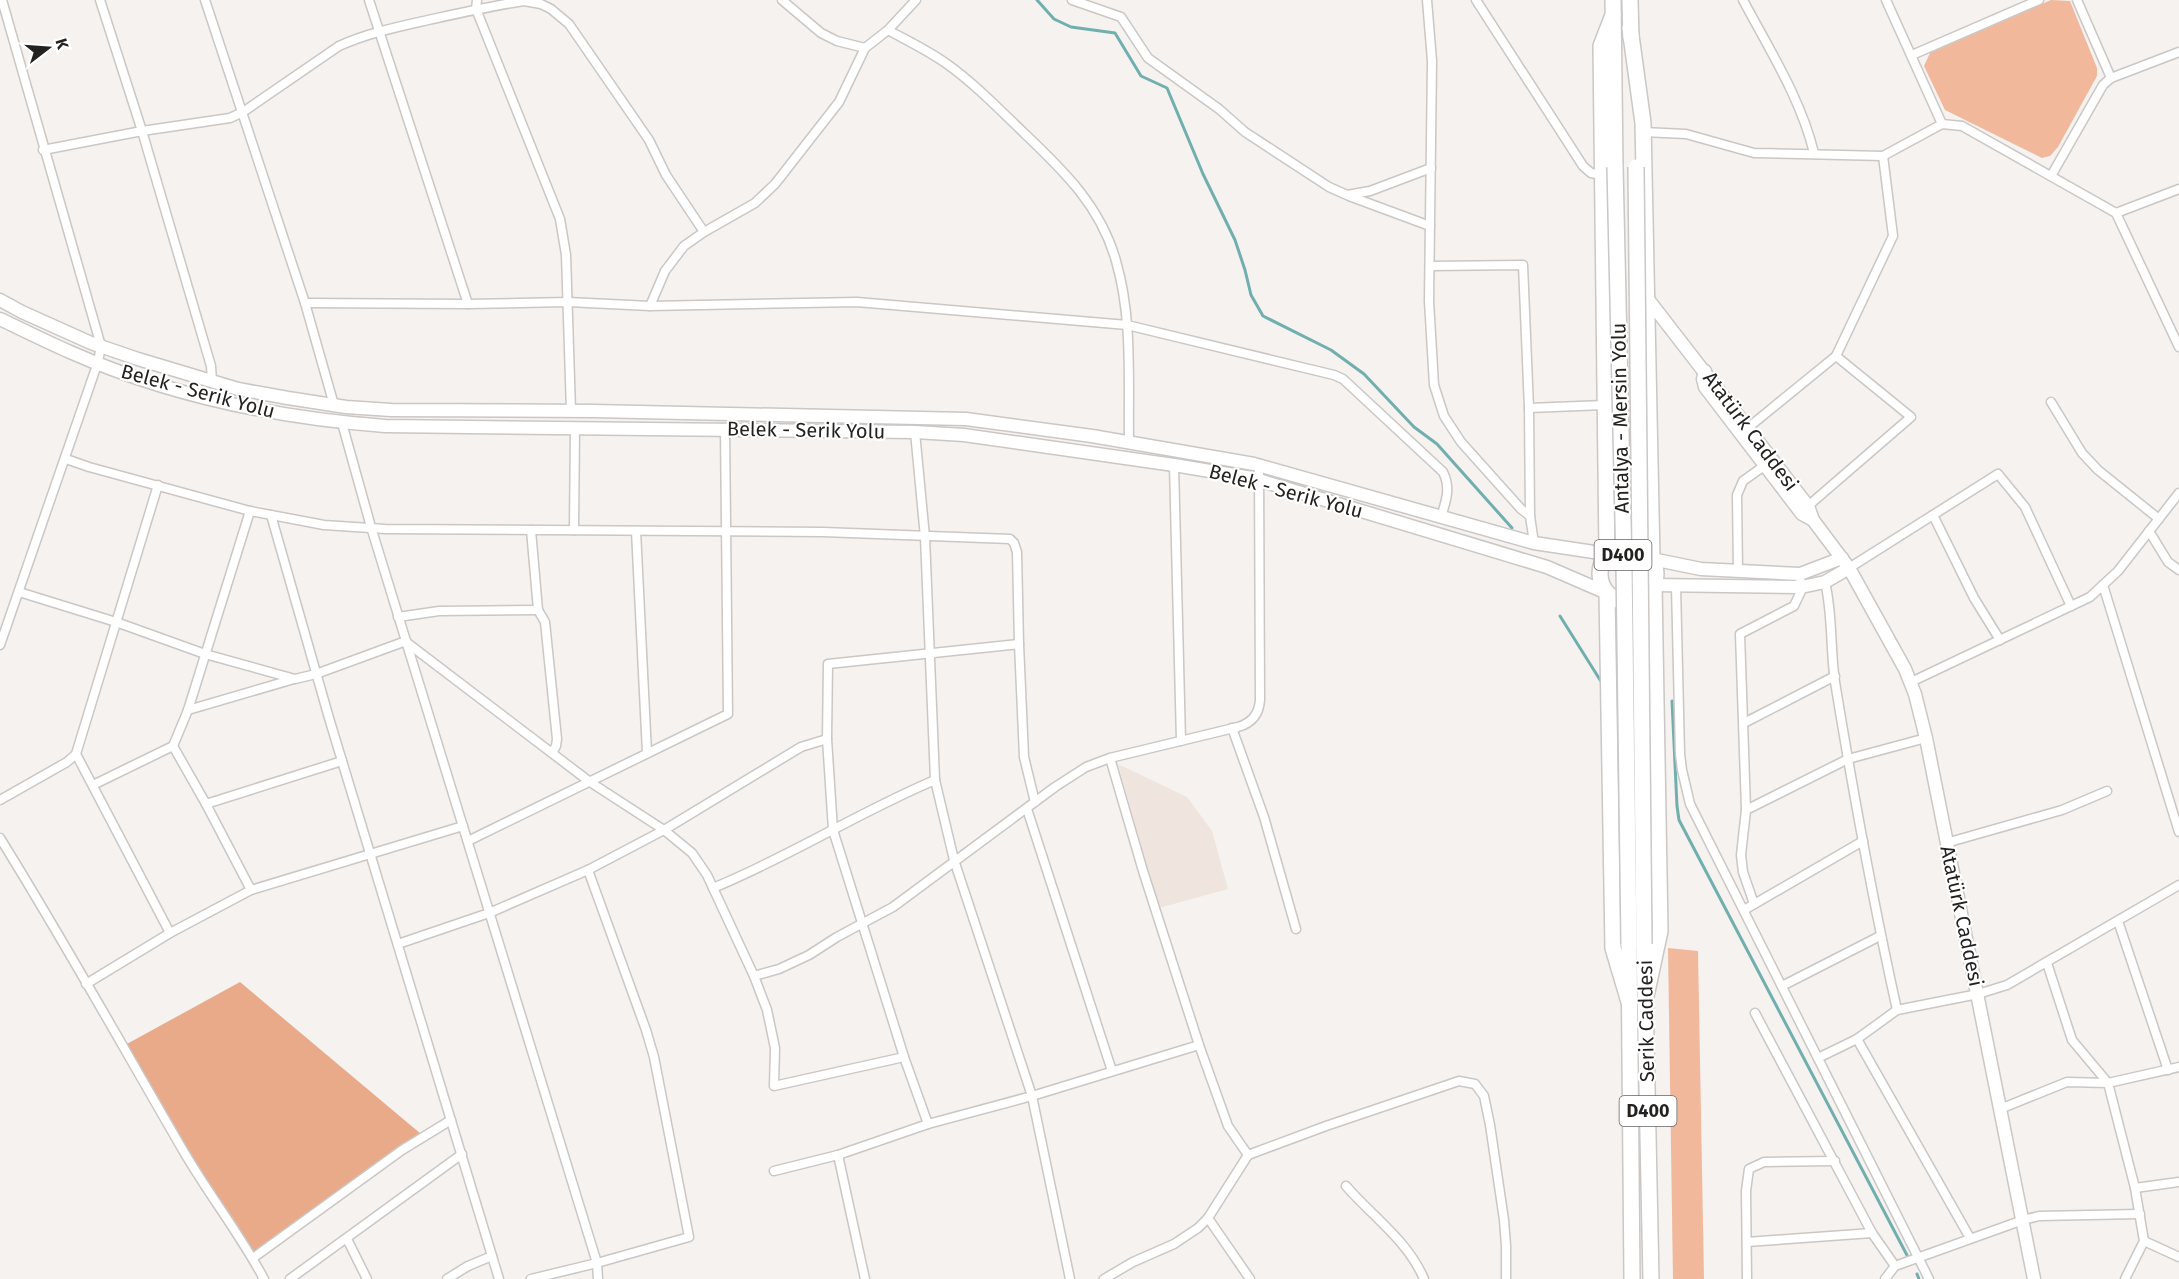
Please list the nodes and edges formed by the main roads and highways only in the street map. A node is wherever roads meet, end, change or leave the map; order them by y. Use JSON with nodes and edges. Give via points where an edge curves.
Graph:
{"nodes":[{"id":1,"x":1630,"y":0,"type":"edge"},
{"id":2,"x":1613,"y":7,"type":"edge"},
{"id":3,"x":1630,"y":28,"type":"junction"},
{"id":4,"x":1647,"y":298,"type":"junction"},
{"id":5,"x":0,"y":300,"type":"edge"},
{"id":6,"x":0,"y":319,"type":"edge"},
{"id":7,"x":1744,"y":431,"type":"junction"},
{"id":8,"x":1813,"y":520,"type":"junction"},
{"id":9,"x":1606,"y":554,"type":"junction"},
{"id":10,"x":1653,"y":559,"type":"junction"},
{"id":11,"x":1845,"y":563,"type":"junction"},
{"id":12,"x":1801,"y":581,"type":"junction"},
{"id":13,"x":1654,"y":585,"type":"junction"},
{"id":14,"x":1607,"y":594,"type":"junction"},
{"id":15,"x":1636,"y":944,"type":"junction"},
{"id":16,"x":1645,"y":1001,"type":"junction"},
{"id":17,"x":1629,"y":1002,"type":"junction"},
{"id":18,"x":1632,"y":1279,"type":"edge"},
{"id":19,"x":1651,"y":1279,"type":"edge"},
{"id":20,"x":2034,"y":1279,"type":"edge"}],
"edges":[{"from":1,"to":3,"type":"highway","name":"Antalya - Mersin Yolu","number":"D400"},
{"from":2,"to":9,"type":"highway","via":[[1600,46]]},
{"from":2,"to":15,"type":"highway","name":"Antalya - Mersin Yolu","number":"D400","bridge":true},
{"from":3,"to":4,"type":"highway","via":[[1643,132]]},
{"from":3,"to":15,"type":"highway","name":"Antalya - Mersin Yolu","number":"D400","bridge":true,"via":[[1636,167]]},
{"from":4,"to":7,"type":"main road","name":"Atatürk Caddesi","via":[[1705,371]]},
{"from":4,"to":10,"type":"highway"},
{"from":5,"to":9,"type":"main road","name":"Belek - Serik Yolu","via":[[101,346],[212,382],[334,405],[391,410],[966,419],[1129,442],[1259,466],[1534,543]]},
{"from":6,"to":14,"type":"main road","name":"Belek - Serik Yolu","via":[[72,353],[150,381],[227,404],[298,418],[385,426],[915,432],[964,435],[1174,465],[1259,480],[1547,567]]},
{"from":7,"to":8,"type":"main road","name":"Atatürk Caddesi","via":[[1808,506]]},
{"from":7,"to":8,"type":"main road","via":[[1764,466],[1802,514]]},
{"from":8,"to":11,"type":"main road","name":"Atatürk Caddesi"},
{"from":9,"to":10,"type":"highway","via":[[1631,545]]},
{"from":9,"to":14,"type":"highway","via":[[1599,570]]},
{"from":10,"to":12,"type":"main road"},
{"from":10,"to":13,"type":"highway"},
{"from":11,"to":12,"type":"main road"},
{"from":11,"to":12,"type":"main road","via":[[1825,582]]},
{"from":11,"to":20,"type":"main road","name":"Atatürk Caddesi","via":[[1911,682],[1926,738]]},
{"from":12,"to":13,"type":"main road"},
{"from":13,"to":14,"type":"highway","via":[[1646,596],[1633,602],[1619,601]]},
{"from":13,"to":16,"type":"highway","via":[[1660,931]]},
{"from":14,"to":17,"type":"highway","via":[[1613,948]]},
{"from":15,"to":16,"type":"highway","name":"Serik Caddesi","number":"D400"},
{"from":15,"to":17,"type":"highway","name":"Serik Caddesi","number":"D400"},
{"from":16,"to":19,"type":"highway","name":"Serik Caddesi","number":"D400"},
{"from":17,"to":18,"type":"highway","name":"Serik Caddesi","number":"D400"}]}
